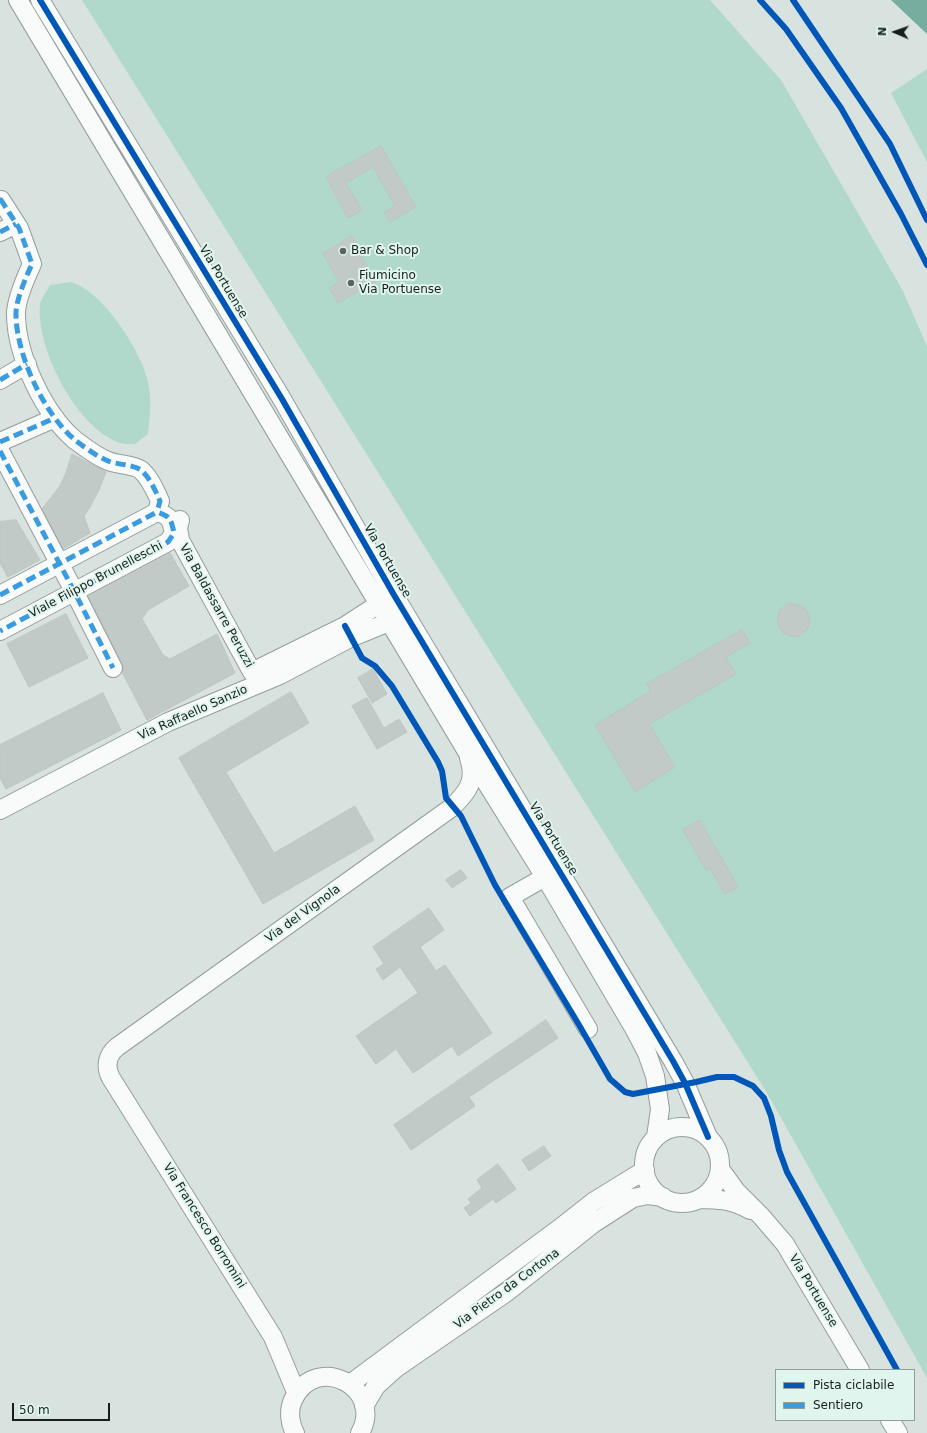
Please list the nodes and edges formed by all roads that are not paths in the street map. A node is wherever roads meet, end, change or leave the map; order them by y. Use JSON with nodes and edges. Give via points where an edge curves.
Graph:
{"nodes":[{"id":1,"x":18,"y":0,"type":"edge"},
{"id":2,"x":40,"y":0,"type":"edge"},
{"id":3,"x":0,"y":200,"type":"edge"},
{"id":4,"x":16,"y":224,"type":"junction"},
{"id":5,"x":0,"y":232,"type":"edge"},
{"id":6,"x":27,"y":364,"type":"junction"},
{"id":7,"x":0,"y":380,"type":"edge"},
{"id":8,"x":54,"y":418,"type":"junction"},
{"id":9,"x":0,"y":442,"type":"edge"},
{"id":10,"x":0,"y":450,"type":"edge"},
{"id":11,"x":156,"y":512,"type":"junction"},
{"id":12,"x":180,"y":517,"type":"dead end"},
{"id":13,"x":60,"y":563,"type":"junction"},
{"id":14,"x":74,"y":591,"type":"junction"},
{"id":15,"x":0,"y":596,"type":"edge"},
{"id":16,"x":379,"y":604,"type":"junction"},
{"id":17,"x":389,"y":622,"type":"junction"},
{"id":18,"x":0,"y":631,"type":"edge"},
{"id":19,"x":113,"y":668,"type":"dead end"},
{"id":20,"x":466,"y":750,"type":"junction"},
{"id":21,"x":0,"y":810,"type":"edge"},
{"id":22,"x":545,"y":877,"type":"junction"},
{"id":23,"x":588,"y":1029,"type":"dead end"},
{"id":24,"x":108,"y":1063,"type":"joint"},
{"id":25,"x":656,"y":1137,"type":"junction"},
{"id":26,"x":708,"y":1138,"type":"junction"},
{"id":27,"x":720,"y":1169,"type":"junction"},
{"id":28,"x":645,"y":1170,"type":"junction"},
{"id":29,"x":663,"y":1197,"type":"junction"},
{"id":30,"x":699,"y":1199,"type":"junction"},
{"id":31,"x":761,"y":1216,"type":"junction"},
{"id":32,"x":859,"y":1369,"type":"edge"},
{"id":33,"x":350,"y":1384,"type":"junction"},
{"id":34,"x":296,"y":1392,"type":"junction"},
{"id":35,"x":364,"y":1406,"type":"junction"},
{"id":36,"x":891,"y":1421,"type":"edge"},
{"id":37,"x":289,"y":1431,"type":"edge"},
{"id":38,"x":360,"y":1433,"type":"edge"},
{"id":39,"x":898,"y":1433,"type":"edge"}],
"edges":[{"from":1,"to":16,"type":"street"},
{"from":2,"to":26,"type":"street","name":"Via Portuense","via":[[282,399],[398,601],[673,1061]]},
{"from":3,"to":4,"type":"street"},
{"from":4,"to":5,"type":"street"},
{"from":4,"to":6,"type":"street","via":[[32,264],[15,315],[20,347]]},
{"from":6,"to":7,"type":"street"},
{"from":6,"to":8,"type":"street","via":[[37,389]]},
{"from":8,"to":9,"type":"street"},
{"from":8,"to":11,"type":"street","via":[[75,440],[106,460],[140,469],[148,478],[160,501]]},
{"from":10,"to":13,"type":"street"},
{"from":11,"to":13,"type":"street"},
{"from":11,"to":14,"type":"street","name":"Viale Filippo Brunelleschi","via":[[166,515],[172,521],[174,532],[168,542]]},
{"from":12,"to":16,"type":"street","name":"Via Baldassarre Peruzzi","via":[[180,540],[252,672],[345,626]]},
{"from":13,"to":14,"type":"street"},
{"from":13,"to":15,"type":"street"},
{"from":14,"to":18,"type":"street","name":"Viale Filippo Brunelleschi"},
{"from":14,"to":19,"type":"street"},
{"from":16,"to":17,"type":"street"},
{"from":17,"to":20,"type":"street"},
{"from":17,"to":21,"type":"street","name":"Via Raffaello Sanzio","via":[[350,638],[280,675],[168,722]]},
{"from":20,"to":22,"type":"street"},
{"from":20,"to":24,"type":"street","name":"Via del Vignola","via":[[471,766],[470,782],[466,792],[451,808],[117,1047],[110,1054]]},
{"from":22,"to":23,"type":"street","via":[[510,897]]},
{"from":22,"to":25,"type":"street","via":[[636,1030],[647,1053],[655,1076],[660,1109]]},
{"from":24,"to":34,"type":"street","name":"Via Francesco Borromini","via":[[111,1078],[273,1337]]},
{"from":25,"to":26,"type":"street","via":[[671,1129],[683,1127],[697,1130]]},
{"from":25,"to":28,"type":"street","via":[[647,1152]]},
{"from":26,"to":27,"type":"street","via":[[719,1156]]},
{"from":27,"to":30,"type":"street","via":[[714,1186]]},
{"from":27,"to":31,"type":"street","name":"Via Portuense","via":[[736,1192]]},
{"from":28,"to":29,"type":"street","via":[[651,1186]]},
{"from":28,"to":33,"type":"street","name":"Via Pietro da Cortona","via":[[593,1202]]},
{"from":29,"to":30,"type":"street","via":[[678,1202]]},
{"from":29,"to":35,"type":"street","name":"Via Pietro da Cortona","via":[[648,1195],[633,1198],[594,1223],[507,1292],[396,1368],[376,1386]]},
{"from":30,"to":31,"type":"street","name":"Via Portuense","via":[[724,1199],[740,1204]]},
{"from":31,"to":32,"type":"street","name":"Via Portuense","via":[[784,1244]]},
{"from":33,"to":34,"type":"street","via":[[328,1376],[316,1378]]},
{"from":33,"to":35,"type":"street"},
{"from":34,"to":37,"type":"street","via":[[291,1403]]},
{"from":35,"to":38,"type":"street","via":[[365,1419]]},
{"from":36,"to":39,"type":"street"}]}
